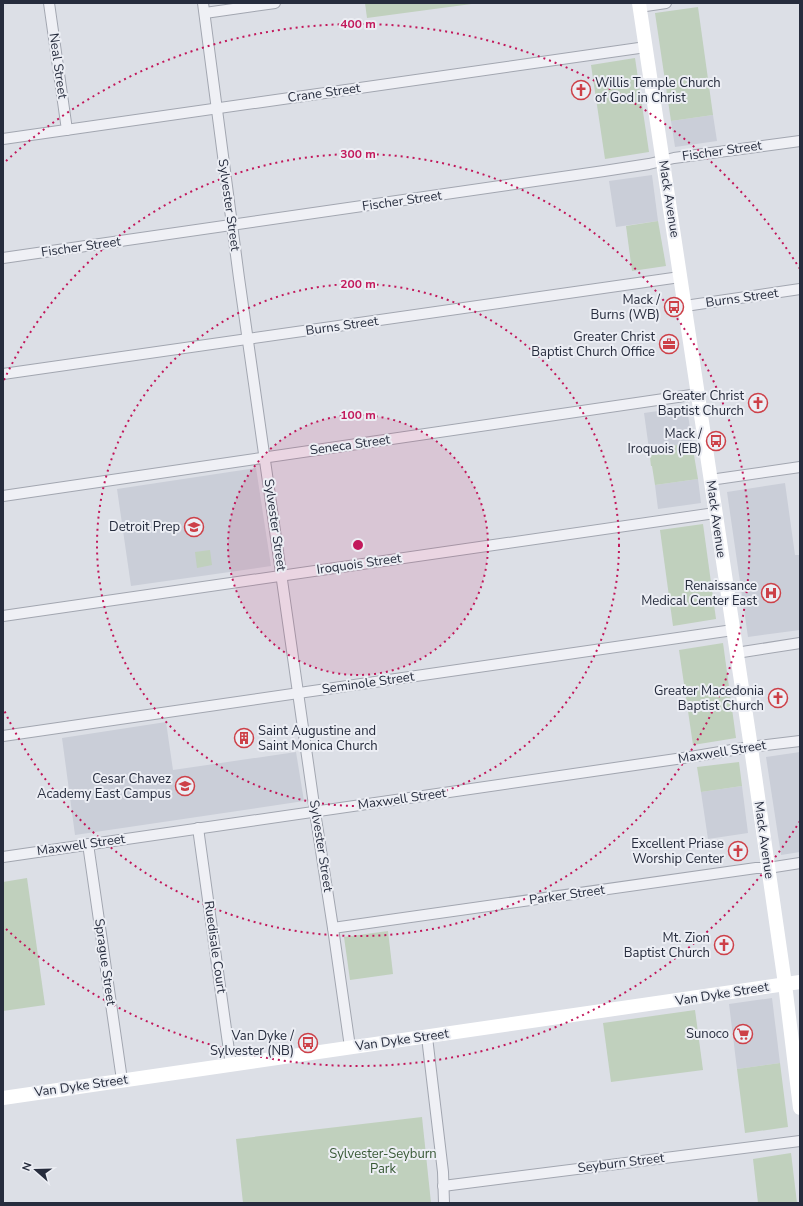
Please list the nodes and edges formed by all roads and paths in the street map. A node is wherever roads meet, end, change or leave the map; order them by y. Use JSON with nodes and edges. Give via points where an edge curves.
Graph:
{"nodes":[{"id":1,"x":49,"y":3,"type":"edge"},
{"id":2,"x":276,"y":3,"type":"edge"},
{"id":3,"x":666,"y":3,"type":"edge"},
{"id":4,"x":639,"y":5,"type":"edge"},
{"id":5,"x":204,"y":8,"type":"edge"},
{"id":6,"x":646,"y":47,"type":"junction"},
{"id":7,"x":217,"y":109,"type":"junction"},
{"id":8,"x":67,"y":130,"type":"junction"},
{"id":9,"x":3,"y":139,"type":"edge"},
{"id":10,"x":800,"y":141,"type":"edge"},
{"id":11,"x":663,"y":161,"type":"junction"},
{"id":12,"x":232,"y":226,"type":"junction"},
{"id":13,"x":3,"y":258,"type":"edge"},
{"id":14,"x":680,"y":277,"type":"junction"},
{"id":15,"x":800,"y":289,"type":"edge"},
{"id":16,"x":685,"y":306,"type":"junction"},
{"id":17,"x":248,"y":340,"type":"junction"},
{"id":18,"x":3,"y":374,"type":"edge"},
{"id":19,"x":698,"y":394,"type":"junction"},
{"id":20,"x":265,"y":458,"type":"junction"},
{"id":21,"x":800,"y":467,"type":"edge"},
{"id":22,"x":710,"y":480,"type":"junction"},
{"id":23,"x":3,"y":496,"type":"edge"},
{"id":24,"x":715,"y":513,"type":"junction"},
{"id":25,"x":282,"y":576,"type":"junction"},
{"id":26,"x":3,"y":616,"type":"edge"},
{"id":27,"x":732,"y":630,"type":"junction"},
{"id":28,"x":800,"y":643,"type":"edge"},
{"id":29,"x":736,"y":653,"type":"junction"},
{"id":30,"x":298,"y":693,"type":"junction"},
{"id":31,"x":3,"y":736,"type":"edge"},
{"id":32,"x":800,"y":741,"type":"edge"},
{"id":33,"x":750,"y":747,"type":"junction"},
{"id":34,"x":315,"y":812,"type":"junction"},
{"id":35,"x":198,"y":828,"type":"junction"},
{"id":36,"x":88,"y":844,"type":"junction"},
{"id":37,"x":3,"y":857,"type":"edge"},
{"id":38,"x":800,"y":863,"type":"edge"},
{"id":39,"x":768,"y":868,"type":"junction"},
{"id":40,"x":333,"y":928,"type":"junction"},
{"id":41,"x":800,"y":982,"type":"edge"},
{"id":42,"x":785,"y":984,"type":"junction"},
{"id":43,"x":426,"y":1037,"type":"junction"},
{"id":44,"x":350,"y":1047,"type":"junction"},
{"id":45,"x":231,"y":1064,"type":"junction"},
{"id":46,"x":122,"y":1080,"type":"junction"},
{"id":47,"x":3,"y":1098,"type":"edge"},
{"id":48,"x":800,"y":1103,"type":"edge"},
{"id":49,"x":800,"y":1141,"type":"edge"},
{"id":50,"x":443,"y":1186,"type":"junction"},
{"id":51,"x":444,"y":1203,"type":"edge"}],
"edges":[{"from":1,"to":8,"type":"street","name":"Neal Street"},
{"from":2,"to":5,"type":"street"},
{"from":3,"to":4,"type":"street"},
{"from":4,"to":6,"type":"main road","name":"Mack Avenue"},
{"from":5,"to":7,"type":"street","name":"Sylvester Street"},
{"from":6,"to":7,"type":"street","name":"Crane Street"},
{"from":6,"to":11,"type":"main road","name":"Mack Avenue"},
{"from":7,"to":8,"type":"street","name":"Crane Street"},
{"from":7,"to":12,"type":"street","name":"Sylvester Street"},
{"from":8,"to":9,"type":"street","name":"Crane Street"},
{"from":10,"to":11,"type":"street","name":"Fischer Street","via":[[709,152]]},
{"from":11,"to":12,"type":"street","name":"Fischer Street"},
{"from":11,"to":14,"type":"main road","name":"Mack Avenue"},
{"from":12,"to":13,"type":"street","name":"Fischer Street"},
{"from":12,"to":17,"type":"street","name":"Sylvester Street"},
{"from":14,"to":16,"type":"main road","name":"Mack Avenue"},
{"from":14,"to":17,"type":"street","name":"Burns Street"},
{"from":15,"to":16,"type":"street","name":"Burns Street"},
{"from":16,"to":19,"type":"main road","name":"Mack Avenue"},
{"from":17,"to":18,"type":"street","name":"Burns Street"},
{"from":17,"to":20,"type":"street","name":"Sylvester Street"},
{"from":19,"to":20,"type":"street","name":"Seneca Street"},
{"from":19,"to":22,"type":"main road","name":"Mack Avenue"},
{"from":20,"to":23,"type":"street","name":"Seneca Street"},
{"from":20,"to":25,"type":"street","name":"Sylvester Street"},
{"from":21,"to":22,"type":"street"},
{"from":22,"to":24,"type":"main road","name":"Mack Avenue"},
{"from":24,"to":25,"type":"street","name":"Iroquois Street"},
{"from":24,"to":27,"type":"main road","name":"Mack Avenue"},
{"from":25,"to":26,"type":"street","name":"Iroquois Street"},
{"from":25,"to":30,"type":"street","name":"Sylvester Street"},
{"from":27,"to":29,"type":"main road","name":"Mack Avenue"},
{"from":27,"to":30,"type":"street","name":"Seminole Street"},
{"from":28,"to":29,"type":"street"},
{"from":29,"to":33,"type":"main road","name":"Mack Avenue"},
{"from":30,"to":31,"type":"street","name":"Seminole Street"},
{"from":30,"to":34,"type":"street","name":"Sylvester Street"},
{"from":32,"to":33,"type":"street","name":"Maxwell Street"},
{"from":33,"to":34,"type":"street","name":"Maxwell Street"},
{"from":33,"to":39,"type":"main road","name":"Mack Avenue"},
{"from":34,"to":35,"type":"street","name":"Maxwell Street"},
{"from":34,"to":40,"type":"street","name":"Sylvester Street"},
{"from":35,"to":36,"type":"street","name":"Maxwell Street"},
{"from":35,"to":45,"type":"street","name":"Ruedisale Court"},
{"from":36,"to":37,"type":"street","name":"Maxwell Street"},
{"from":36,"to":46,"type":"street","name":"Sprague Street"},
{"from":38,"to":39,"type":"street","name":"Parker Street"},
{"from":39,"to":40,"type":"street","name":"Parker Street"},
{"from":39,"to":42,"type":"main road","name":"Mack Avenue"},
{"from":40,"to":44,"type":"street","name":"Sylvester Street"},
{"from":41,"to":42,"type":"main road","name":"Van Dyke Street"},
{"from":42,"to":43,"type":"main road","name":"Van Dyke Street"},
{"from":42,"to":48,"type":"main road","name":"Mack Avenue"},
{"from":43,"to":44,"type":"main road","name":"Van Dyke Street"},
{"from":43,"to":50,"type":"street"},
{"from":44,"to":45,"type":"main road","name":"Van Dyke Street"},
{"from":45,"to":46,"type":"main road","name":"Van Dyke Street"},
{"from":46,"to":47,"type":"main road","name":"Van Dyke Street"},
{"from":49,"to":50,"type":"street","name":"Seyburn Street"},
{"from":50,"to":51,"type":"street"}]}
